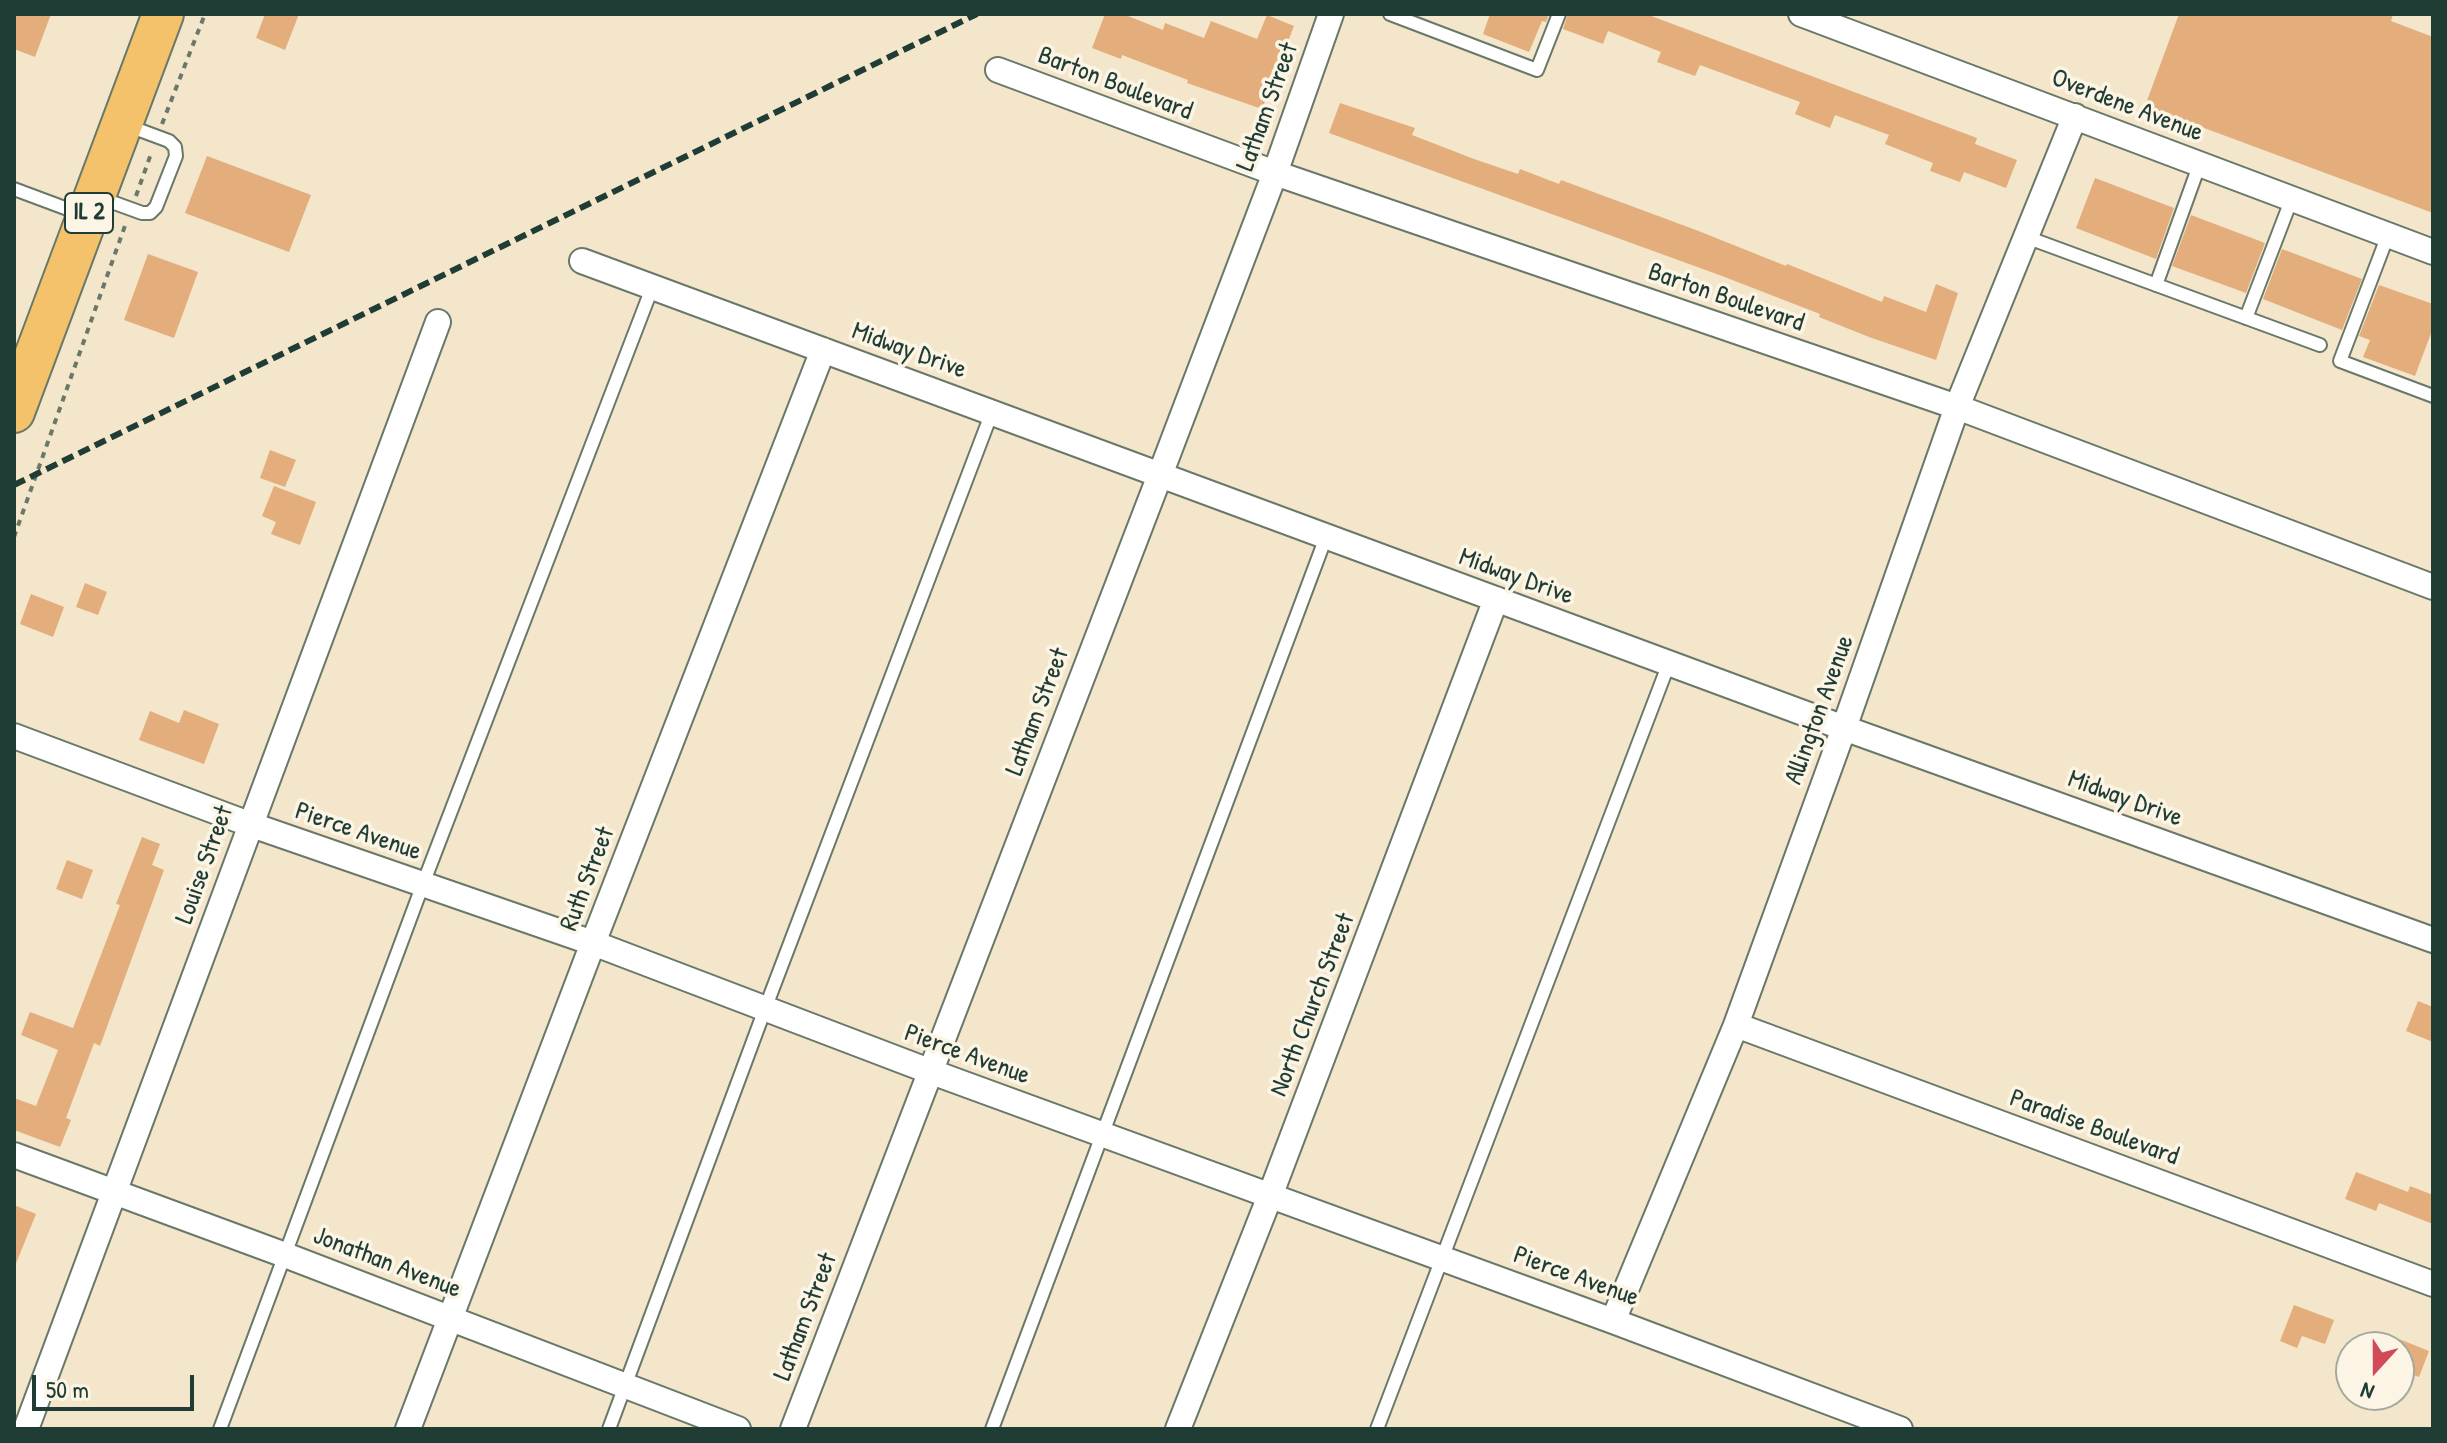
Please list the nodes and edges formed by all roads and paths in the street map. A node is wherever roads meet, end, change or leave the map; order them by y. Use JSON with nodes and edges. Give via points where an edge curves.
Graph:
{"nodes":[{"id":1,"x":163,"y":14,"type":"edge"},
{"id":2,"x":205,"y":14,"type":"edge"},
{"id":3,"x":1331,"y":14,"type":"edge"},
{"id":4,"x":1390,"y":14,"type":"edge"},
{"id":5,"x":1559,"y":14,"type":"edge"},
{"id":6,"x":1801,"y":14,"type":"edge"},
{"id":7,"x":998,"y":70,"type":"dead end"},
{"id":8,"x":2075,"y":116,"type":"junction"},
{"id":9,"x":140,"y":130,"type":"junction"},
{"id":10,"x":2200,"y":163,"type":"junction"},
{"id":11,"x":1275,"y":173,"type":"junction"},
{"id":12,"x":14,"y":189,"type":"edge"},
{"id":13,"x":2292,"y":198,"type":"junction"},
{"id":14,"x":105,"y":207,"type":"junction"},
{"id":15,"x":2388,"y":235,"type":"junction"},
{"id":16,"x":2026,"y":237,"type":"junction"},
{"id":17,"x":2433,"y":252,"type":"edge"},
{"id":18,"x":582,"y":261,"type":"dead end"},
{"id":19,"x":2156,"y":285,"type":"junction"},
{"id":20,"x":652,"y":288,"type":"junction"},
{"id":21,"x":2246,"y":318,"type":"junction"},
{"id":22,"x":438,"y":322,"type":"dead end"},
{"id":23,"x":2320,"y":345,"type":"dead end"},
{"id":24,"x":823,"y":350,"type":"junction"},
{"id":25,"x":2433,"y":396,"type":"edge"},
{"id":26,"x":1957,"y":407,"type":"junction"},
{"id":27,"x":14,"y":412,"type":"edge"},
{"id":28,"x":992,"y":412,"type":"junction"},
{"id":29,"x":1160,"y":475,"type":"junction"},
{"id":30,"x":14,"y":537,"type":"edge"},
{"id":31,"x":1326,"y":537,"type":"junction"},
{"id":32,"x":2433,"y":587,"type":"edge"},
{"id":33,"x":1496,"y":599,"type":"junction"},
{"id":34,"x":1669,"y":663,"type":"junction"},
{"id":35,"x":1844,"y":728,"type":"junction"},
{"id":36,"x":14,"y":736,"type":"edge"},
{"id":37,"x":249,"y":824,"type":"junction"},
{"id":38,"x":423,"y":884,"type":"junction"},
{"id":39,"x":2433,"y":940,"type":"edge"},
{"id":40,"x":593,"y":943,"type":"junction"},
{"id":41,"x":765,"y":1009,"type":"junction"},
{"id":42,"x":1736,"y":1025,"type":"junction"},
{"id":43,"x":929,"y":1071,"type":"junction"},
{"id":44,"x":1102,"y":1134,"type":"junction"},
{"id":45,"x":14,"y":1155,"type":"edge"},
{"id":46,"x":116,"y":1191,"type":"junction"},
{"id":47,"x":1270,"y":1196,"type":"junction"},
{"id":48,"x":285,"y":1255,"type":"junction"},
{"id":49,"x":1442,"y":1258,"type":"junction"},
{"id":50,"x":2433,"y":1284,"type":"edge"},
{"id":51,"x":450,"y":1317,"type":"junction"},
{"id":52,"x":1613,"y":1321,"type":"junction"},
{"id":53,"x":626,"y":1385,"type":"junction"},
{"id":54,"x":26,"y":1429,"type":"edge"},
{"id":55,"x":220,"y":1429,"type":"edge"},
{"id":56,"x":408,"y":1429,"type":"edge"},
{"id":57,"x":609,"y":1429,"type":"edge"},
{"id":58,"x":738,"y":1429,"type":"edge"},
{"id":59,"x":793,"y":1429,"type":"edge"},
{"id":60,"x":992,"y":1429,"type":"edge"},
{"id":61,"x":1178,"y":1429,"type":"edge"},
{"id":62,"x":1377,"y":1429,"type":"edge"},
{"id":63,"x":1900,"y":1429,"type":"edge"}],
"edges":[{"from":1,"to":9,"type":"main road","number":"IL 2"},
{"from":2,"to":9,"type":"path"},
{"from":3,"to":11,"type":"street","name":"Latham Street"},
{"from":4,"to":5,"type":"lane","via":[[1537,70]]},
{"from":6,"to":8,"type":"street","name":"Overdene Avenue"},
{"from":7,"to":11,"type":"street","name":"Barton Boulevard"},
{"from":8,"to":10,"type":"street","name":"Overdene Avenue"},
{"from":8,"to":16,"type":"street","name":"Allington Avenue"},
{"from":9,"to":14,"type":"main road","number":"IL 2"},
{"from":9,"to":14,"type":"path"},
{"from":9,"to":14,"type":"lane","via":[[175,147],[156,207],[150,213]]},
{"from":10,"to":13,"type":"street","name":"Overdene Avenue"},
{"from":10,"to":19,"type":"lane"},
{"from":11,"to":26,"type":"street","name":"Barton Boulevard"},
{"from":11,"to":29,"type":"street","name":"Latham Street"},
{"from":12,"to":14,"type":"lane"},
{"from":13,"to":15,"type":"street","name":"Overdene Avenue"},
{"from":13,"to":21,"type":"lane"},
{"from":14,"to":27,"type":"main road","number":"IL 2"},
{"from":14,"to":30,"type":"path"},
{"from":15,"to":17,"type":"street","name":"Overdene Avenue"},
{"from":15,"to":25,"type":"lane","via":[[2340,361]]},
{"from":16,"to":19,"type":"lane"},
{"from":16,"to":26,"type":"street","name":"Allington Avenue"},
{"from":18,"to":20,"type":"street","name":"Midway Drive"},
{"from":19,"to":21,"type":"lane"},
{"from":20,"to":24,"type":"street","name":"Midway Drive"},
{"from":20,"to":38,"type":"lane"},
{"from":21,"to":23,"type":"lane"},
{"from":22,"to":37,"type":"street","name":"Louise Street"},
{"from":24,"to":28,"type":"street","name":"Midway Drive"},
{"from":24,"to":40,"type":"street","name":"Ruth Street"},
{"from":26,"to":32,"type":"street","name":"Barton Boulevard"},
{"from":26,"to":35,"type":"street","name":"Allington Avenue"},
{"from":28,"to":29,"type":"street","name":"Midway Drive"},
{"from":28,"to":41,"type":"lane"},
{"from":29,"to":31,"type":"street","name":"Midway Drive"},
{"from":29,"to":43,"type":"street","name":"Latham Street"},
{"from":31,"to":33,"type":"street","name":"Midway Drive"},
{"from":31,"to":44,"type":"lane"},
{"from":33,"to":34,"type":"street","name":"Midway Drive"},
{"from":33,"to":47,"type":"street","name":"North Church Street"},
{"from":34,"to":35,"type":"street","name":"Midway Drive"},
{"from":34,"to":49,"type":"lane"},
{"from":35,"to":39,"type":"street","name":"Midway Drive"},
{"from":35,"to":42,"type":"street","name":"Allington Avenue"},
{"from":36,"to":37,"type":"street","name":"Pierce Avenue"},
{"from":37,"to":38,"type":"street","name":"Pierce Avenue"},
{"from":37,"to":46,"type":"street","name":"Louise Street"},
{"from":38,"to":40,"type":"street","name":"Pierce Avenue"},
{"from":38,"to":48,"type":"lane"},
{"from":40,"to":41,"type":"street","name":"Pierce Avenue"},
{"from":40,"to":51,"type":"street","name":"Ruth Street"},
{"from":41,"to":43,"type":"street","name":"Pierce Avenue"},
{"from":41,"to":53,"type":"lane"},
{"from":42,"to":50,"type":"street","name":"Paradise Boulevard"},
{"from":42,"to":52,"type":"street","name":"Allington Avenue"},
{"from":43,"to":44,"type":"street","name":"Pierce Avenue"},
{"from":43,"to":59,"type":"street","name":"Latham Street"},
{"from":44,"to":47,"type":"street","name":"Pierce Avenue"},
{"from":44,"to":60,"type":"lane"},
{"from":45,"to":46,"type":"street","name":"Jonathan Avenue"},
{"from":46,"to":48,"type":"street","name":"Jonathan Avenue"},
{"from":46,"to":54,"type":"street","name":"Louise Street"},
{"from":47,"to":49,"type":"street","name":"Pierce Avenue"},
{"from":47,"to":61,"type":"street","name":"North Church Street"},
{"from":48,"to":51,"type":"street","name":"Jonathan Avenue"},
{"from":48,"to":55,"type":"lane"},
{"from":49,"to":52,"type":"street","name":"Pierce Avenue"},
{"from":49,"to":62,"type":"lane"},
{"from":51,"to":53,"type":"street","name":"Jonathan Avenue"},
{"from":51,"to":56,"type":"street","name":"Ruth Street"},
{"from":52,"to":63,"type":"street","name":"Pierce Avenue"},
{"from":53,"to":57,"type":"lane"},
{"from":53,"to":58,"type":"street","name":"Jonathan Avenue"}]}
